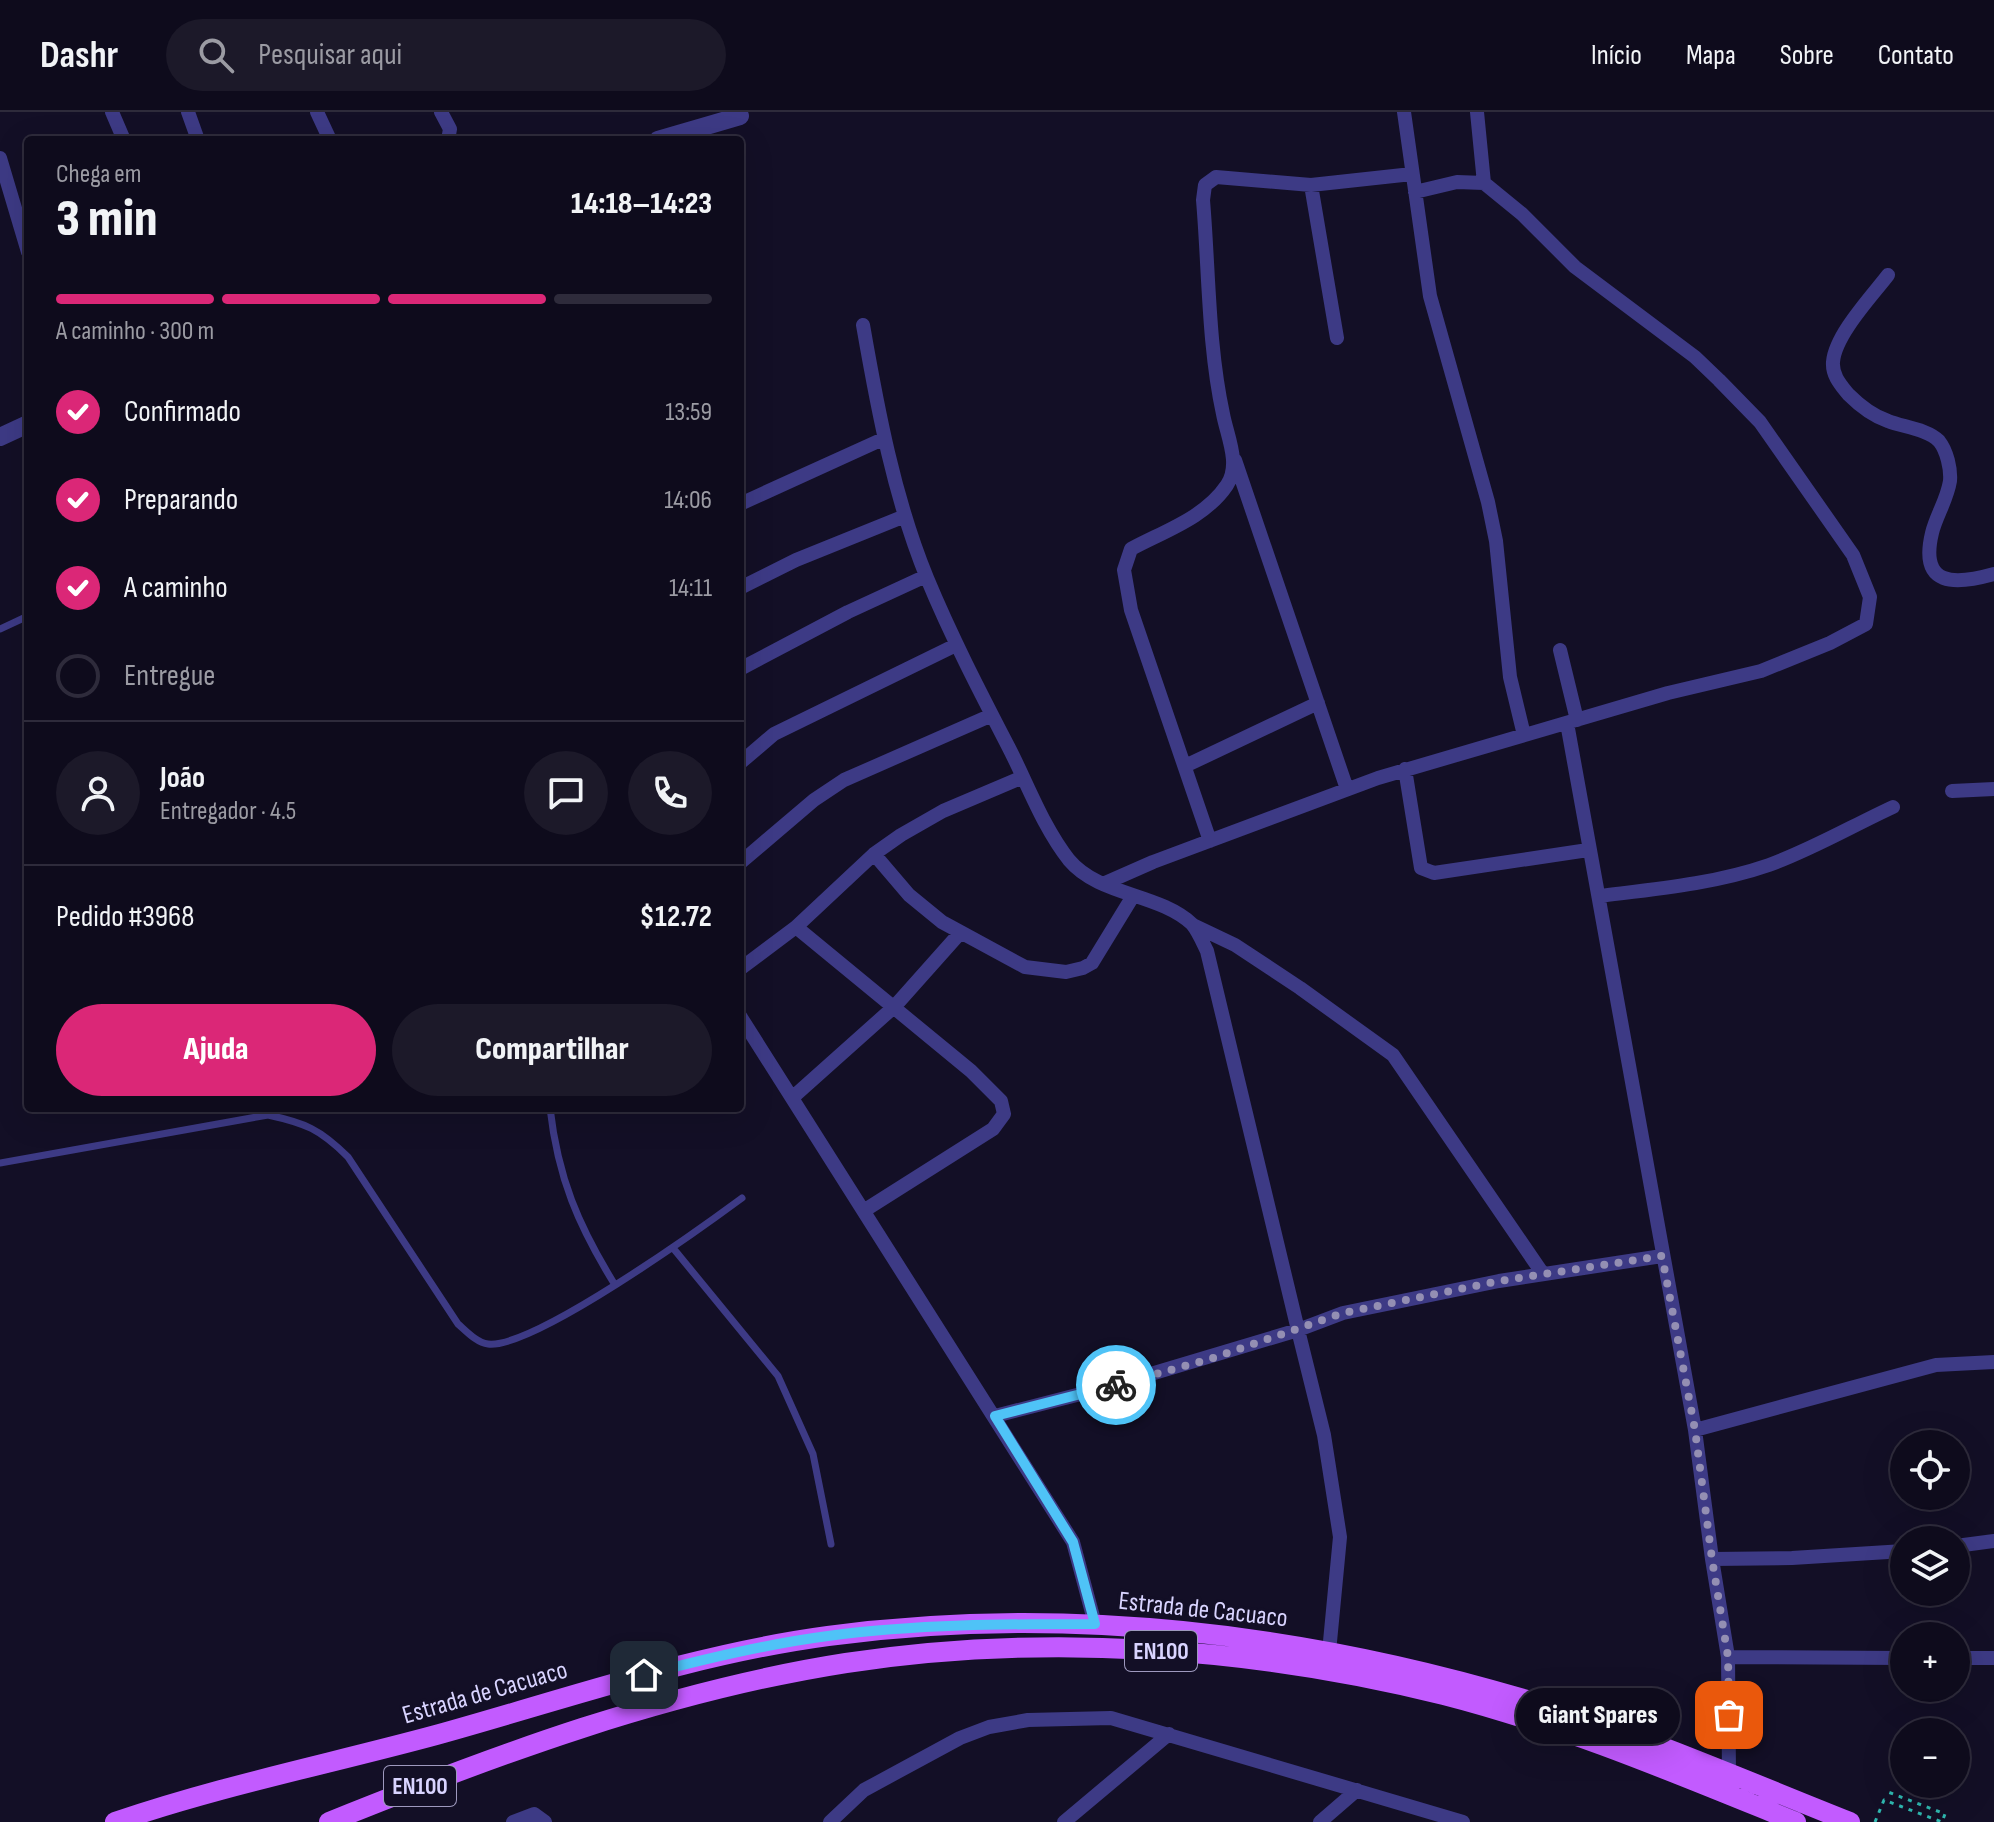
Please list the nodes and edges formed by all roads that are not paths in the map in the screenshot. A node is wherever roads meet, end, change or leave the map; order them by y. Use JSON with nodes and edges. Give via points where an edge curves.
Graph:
{"nodes":[{"id":1,"x":112,"y":112,"type":"edge"},
{"id":2,"x":188,"y":112,"type":"edge"},
{"id":3,"x":317,"y":112,"type":"edge"},
{"id":4,"x":441,"y":112,"type":"edge"},
{"id":5,"x":1404,"y":112,"type":"edge"},
{"id":6,"x":1477,"y":112,"type":"edge"},
{"id":7,"x":743,"y":114,"type":"edge"},
{"id":8,"x":122,"y":136,"type":"edge"},
{"id":9,"x":197,"y":136,"type":"edge"},
{"id":10,"x":328,"y":136,"type":"edge"},
{"id":11,"x":449,"y":136,"type":"edge"},
{"id":12,"x":671,"y":136,"type":"edge"},
{"id":13,"x":710,"y":136,"type":"edge"},
{"id":14,"x":0,"y":158,"type":"edge"},
{"id":15,"x":1412,"y":174,"type":"junction"},
{"id":16,"x":1484,"y":183,"type":"junction"},
{"id":17,"x":1311,"y":185,"type":"junction"},
{"id":18,"x":1415,"y":192,"type":"junction"},
{"id":19,"x":24,"y":239,"type":"edge"},
{"id":20,"x":1888,"y":275,"type":"dead end"},
{"id":21,"x":863,"y":325,"type":"dead end"},
{"id":22,"x":1337,"y":338,"type":"dead end"},
{"id":23,"x":24,"y":426,"type":"edge"},
{"id":24,"x":0,"y":437,"type":"edge"},
{"id":25,"x":883,"y":439,"type":"junction"},
{"id":26,"x":1233,"y":456,"type":"junction"},
{"id":27,"x":744,"y":502,"type":"edge"},
{"id":28,"x":905,"y":516,"type":"junction"},
{"id":29,"x":1994,"y":574,"type":"edge"},
{"id":30,"x":926,"y":576,"type":"junction"},
{"id":31,"x":744,"y":586,"type":"edge"},
{"id":32,"x":24,"y":618,"type":"edge"},
{"id":33,"x":0,"y":629,"type":"edge"},
{"id":34,"x":956,"y":645,"type":"junction"},
{"id":35,"x":1560,"y":650,"type":"dead end"},
{"id":36,"x":744,"y":667,"type":"edge"},
{"id":37,"x":1318,"y":703,"type":"junction"},
{"id":38,"x":992,"y":715,"type":"junction"},
{"id":39,"x":1572,"y":722,"type":"junction"},
{"id":40,"x":1524,"y":735,"type":"junction"},
{"id":41,"x":744,"y":760,"type":"edge"},
{"id":42,"x":1185,"y":766,"type":"junction"},
{"id":43,"x":1405,"y":769,"type":"junction"},
{"id":44,"x":1023,"y":777,"type":"junction"},
{"id":45,"x":1347,"y":789,"type":"junction"},
{"id":46,"x":1994,"y":789,"type":"edge"},
{"id":47,"x":1952,"y":791,"type":"dead end"},
{"id":48,"x":1893,"y":807,"type":"dead end"},
{"id":49,"x":1210,"y":841,"type":"junction"},
{"id":50,"x":1588,"y":850,"type":"junction"},
{"id":51,"x":874,"y":854,"type":"junction"},
{"id":52,"x":744,"y":860,"type":"edge"},
{"id":53,"x":1103,"y":884,"type":"junction"},
{"id":54,"x":1133,"y":896,"type":"junction"},
{"id":55,"x":1599,"y":896,"type":"junction"},
{"id":56,"x":1193,"y":925,"type":"junction"},
{"id":57,"x":796,"y":927,"type":"junction"},
{"id":58,"x":960,"y":933,"type":"junction"},
{"id":59,"x":744,"y":966,"type":"edge"},
{"id":60,"x":895,"y":1006,"type":"junction"},
{"id":61,"x":744,"y":1022,"type":"edge"},
{"id":62,"x":792,"y":1098,"type":"junction"},
{"id":63,"x":551,"y":1112,"type":"edge"},
{"id":64,"x":0,"y":1163,"type":"edge"},
{"id":65,"x":742,"y":1198,"type":"dead end"},
{"id":66,"x":865,"y":1210,"type":"junction"},
{"id":67,"x":673,"y":1248,"type":"junction"},
{"id":68,"x":1662,"y":1256,"type":"junction"},
{"id":69,"x":1543,"y":1274,"type":"junction"},
{"id":70,"x":615,"y":1285,"type":"junction"},
{"id":71,"x":1298,"y":1330,"type":"junction"},
{"id":72,"x":1994,"y":1362,"type":"edge"},
{"id":73,"x":995,"y":1416,"type":"junction"},
{"id":74,"x":1695,"y":1430,"type":"junction"},
{"id":75,"x":1994,"y":1541,"type":"edge"},
{"id":76,"x":831,"y":1544,"type":"dead end"},
{"id":77,"x":1970,"y":1544,"type":"edge"},
{"id":78,"x":1890,"y":1552,"type":"edge"},
{"id":79,"x":1712,"y":1559,"type":"junction"},
{"id":80,"x":1095,"y":1624,"type":"junction"},
{"id":81,"x":1329,"y":1652,"type":"junction"},
{"id":82,"x":1728,"y":1657,"type":"junction"},
{"id":83,"x":1890,"y":1658,"type":"edge"},
{"id":84,"x":1970,"y":1658,"type":"edge"},
{"id":85,"x":1994,"y":1658,"type":"edge"},
{"id":86,"x":1169,"y":1734,"type":"junction"},
{"id":87,"x":1729,"y":1774,"type":"junction"},
{"id":88,"x":1357,"y":1790,"type":"junction"},
{"id":89,"x":115,"y":1822,"type":"edge"},
{"id":90,"x":329,"y":1822,"type":"edge"},
{"id":91,"x":513,"y":1822,"type":"edge"},
{"id":92,"x":545,"y":1822,"type":"edge"},
{"id":93,"x":830,"y":1822,"type":"edge"},
{"id":94,"x":1064,"y":1822,"type":"edge"},
{"id":95,"x":1320,"y":1822,"type":"edge"},
{"id":96,"x":1463,"y":1822,"type":"edge"},
{"id":97,"x":1796,"y":1822,"type":"edge"},
{"id":98,"x":1850,"y":1822,"type":"edge"}],
"edges":[{"from":1,"to":8,"type":"street"},
{"from":2,"to":9,"type":"street"},
{"from":3,"to":10,"type":"street"},
{"from":4,"to":11,"type":"street"},
{"from":5,"to":15,"type":"street"},
{"from":6,"to":16,"type":"street"},
{"from":7,"to":12,"type":"street"},
{"from":7,"to":13,"type":"street"},
{"from":14,"to":19,"type":"street"},
{"from":15,"to":17,"type":"street"},
{"from":15,"to":18,"type":"street"},
{"from":16,"to":18,"type":"street","via":[[1457,182]]},
{"from":16,"to":39,"type":"street","via":[[1575,267],[1695,357],[1760,422],[1853,555],[1870,597],[1866,624],[1830,643],[1761,671]]},
{"from":17,"to":22,"type":"street"},
{"from":17,"to":26,"type":"street","via":[[1216,177],[1205,185],[1216,384]]},
{"from":18,"to":40,"type":"street","via":[[1430,296],[1496,541],[1510,677]]},
{"from":20,"to":29,"type":"street","via":[[1838,343],[1833,362],[1837,381],[1857,403],[1884,420],[1938,440],[1949,461],[1947,494],[1930,550],[1936,576],[1965,581]]},
{"from":21,"to":25,"type":"street"},
{"from":23,"to":24,"type":"street"},
{"from":25,"to":27,"type":"street"},
{"from":25,"to":28,"type":"street"},
{"from":26,"to":37,"type":"street"},
{"from":26,"to":42,"type":"street","via":[[1227,485],[1194,517],[1131,549],[1124,570],[1131,610]]},
{"from":28,"to":30,"type":"street"},
{"from":28,"to":31,"type":"street"},
{"from":30,"to":34,"type":"street"},
{"from":30,"to":36,"type":"street"},
{"from":32,"to":33,"type":"lane"},
{"from":34,"to":38,"type":"street"},
{"from":34,"to":41,"type":"street","via":[[774,734]]},
{"from":35,"to":39,"type":"street"},
{"from":37,"to":42,"type":"street"},
{"from":37,"to":45,"type":"street"},
{"from":38,"to":44,"type":"street"},
{"from":38,"to":52,"type":"street","via":[[844,780]]},
{"from":39,"to":40,"type":"street"},
{"from":39,"to":50,"type":"street"},
{"from":40,"to":43,"type":"street"},
{"from":42,"to":49,"type":"street"},
{"from":43,"to":45,"type":"street"},
{"from":43,"to":50,"type":"street","via":[[1425,872]]},
{"from":44,"to":51,"type":"street","via":[[922,822]]},
{"from":44,"to":53,"type":"street","via":[[1070,862]]},
{"from":45,"to":49,"type":"street"},
{"from":46,"to":47,"type":"street"},
{"from":48,"to":55,"type":"street","via":[[1742,874]]},
{"from":49,"to":53,"type":"street"},
{"from":50,"to":55,"type":"street"},
{"from":51,"to":57,"type":"street"},
{"from":51,"to":58,"type":"street","via":[[909,895]]},
{"from":53,"to":54,"type":"street"},
{"from":54,"to":56,"type":"street"},
{"from":54,"to":58,"type":"street","via":[[1092,963],[1066,972],[1025,967]]},
{"from":55,"to":68,"type":"street"},
{"from":56,"to":69,"type":"street","via":[[1235,945],[1393,1055]]},
{"from":56,"to":71,"type":"street","via":[[1207,951]]},
{"from":57,"to":59,"type":"street"},
{"from":57,"to":60,"type":"street"},
{"from":58,"to":60,"type":"street"},
{"from":60,"to":62,"type":"street"},
{"from":60,"to":66,"type":"street","via":[[971,1071],[1001,1101],[1004,1114],[993,1129]]},
{"from":61,"to":62,"type":"street"},
{"from":62,"to":66,"type":"street"},
{"from":63,"to":70,"type":"lane","via":[[573,1209]]},
{"from":64,"to":70,"type":"lane","via":[[268,1115],[302,1122],[348,1157],[458,1324],[488,1344],[517,1337]]},
{"from":65,"to":67,"type":"lane"},
{"from":66,"to":73,"type":"street"},
{"from":67,"to":70,"type":"lane"},
{"from":67,"to":76,"type":"lane","via":[[778,1376],[813,1454]]},
{"from":68,"to":69,"type":"street"},
{"from":68,"to":74,"type":"street"},
{"from":69,"to":71,"type":"street","via":[[1343,1313]]},
{"from":71,"to":73,"type":"street"},
{"from":71,"to":81,"type":"street","via":[[1324,1435],[1340,1537]]},
{"from":72,"to":74,"type":"street","via":[[1936,1365]]},
{"from":73,"to":80,"type":"street","via":[[1073,1542]]},
{"from":74,"to":79,"type":"street"},
{"from":75,"to":77,"type":"street"},
{"from":78,"to":79,"type":"street"},
{"from":79,"to":82,"type":"street"},
{"from":80,"to":81,"type":"main road","name":"Estrada de Cacuaco","number":"EN100","via":[[1213,1633]]},
{"from":80,"to":89,"type":"main road","name":"Estrada de Cacuaco","number":"EN100","via":[[960,1625],[828,1636],[696,1661]]},
{"from":81,"to":87,"type":"main road","name":"Estrada de Cacuaco","number":"EN100","via":[[1534,1702]]},
{"from":82,"to":83,"type":"street"},
{"from":82,"to":87,"type":"street"},
{"from":84,"to":85,"type":"street"},
{"from":86,"to":88,"type":"street"},
{"from":86,"to":93,"type":"street","via":[[1111,1718],[1028,1720],[989,1727],[864,1790]]},
{"from":86,"to":94,"type":"street"},
{"from":87,"to":98,"type":"main road","name":"Estrada de Cacuaco","number":"EN100"},
{"from":88,"to":95,"type":"street"},
{"from":88,"to":96,"type":"street"},
{"from":90,"to":97,"type":"main road","name":"Estrada de Cacuaco","number":"EN100","via":[[512,1752],[749,1682],[928,1654],[1098,1648],[1276,1661],[1447,1696],[1613,1748]]},
{"from":91,"to":92,"type":"street","via":[[534,1814]]}]}
